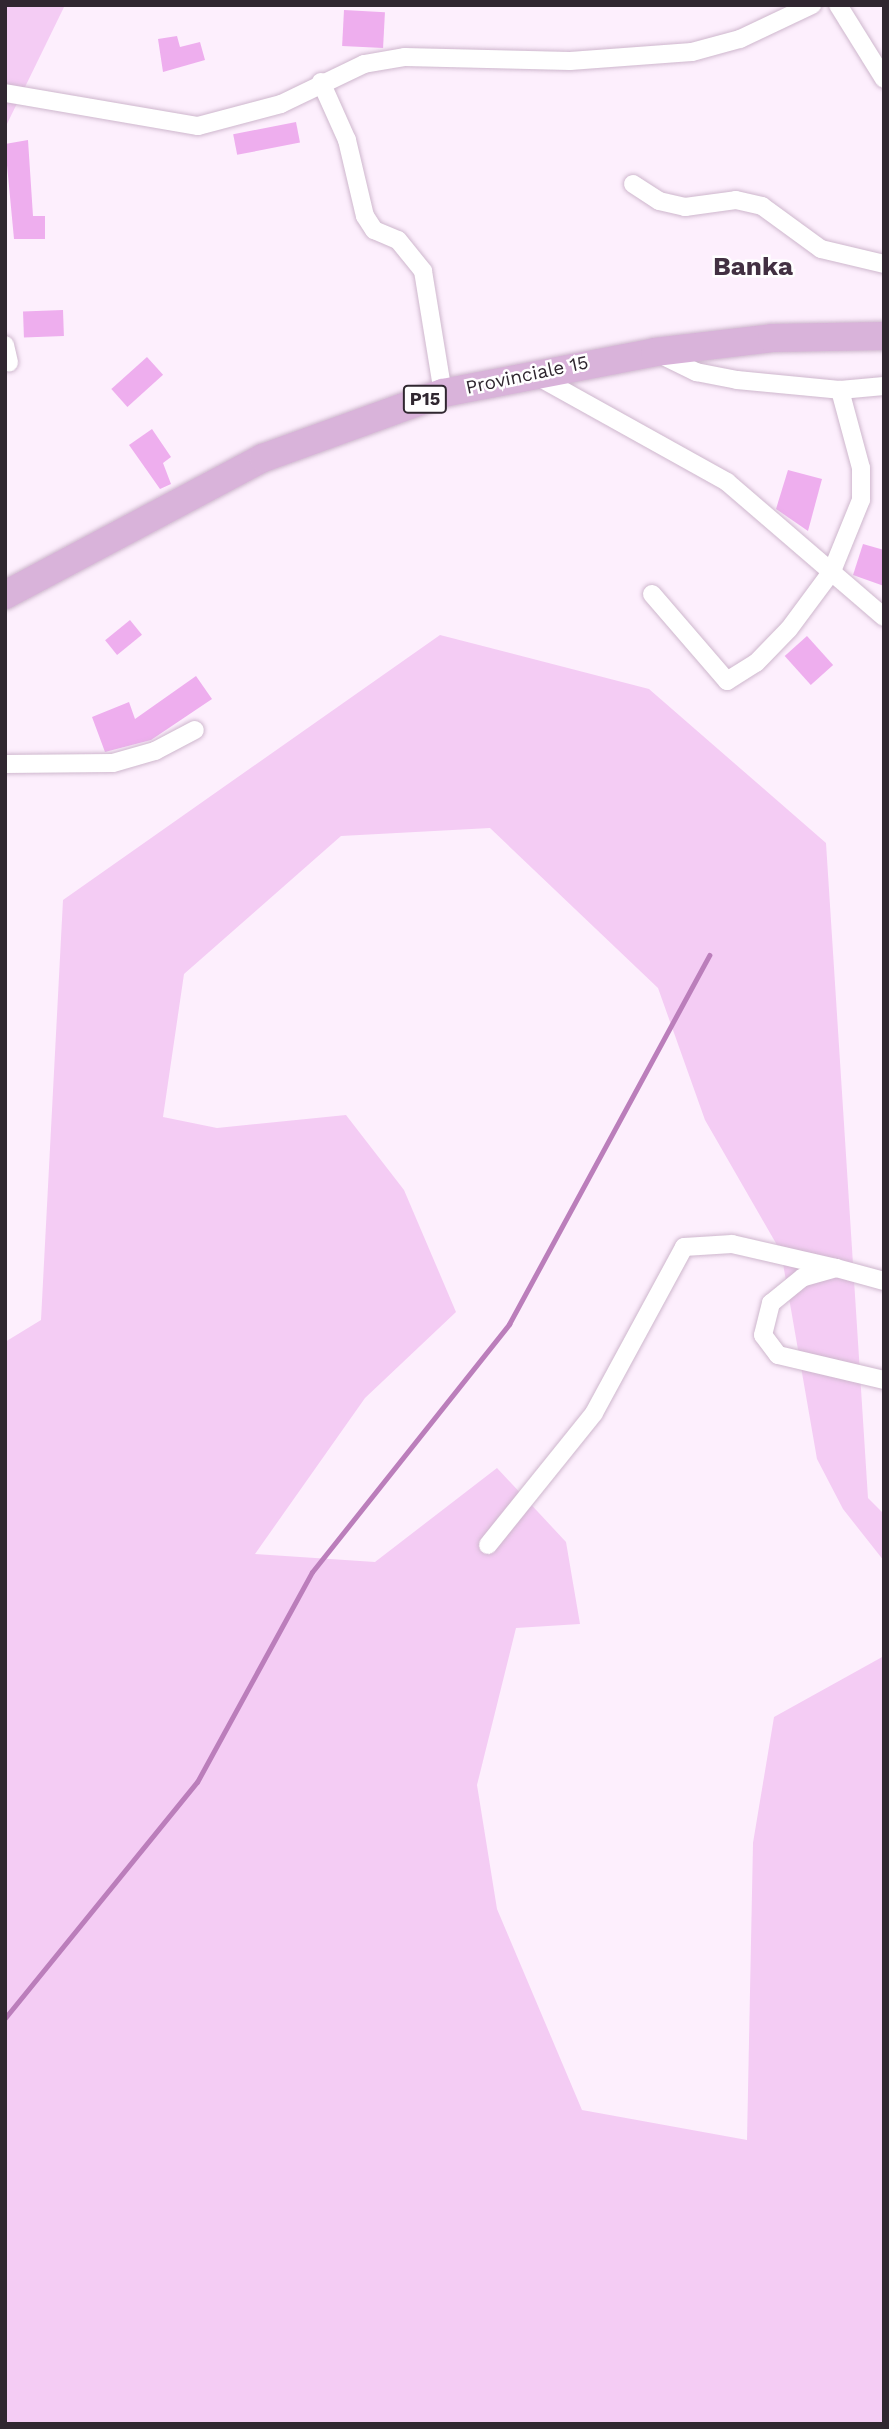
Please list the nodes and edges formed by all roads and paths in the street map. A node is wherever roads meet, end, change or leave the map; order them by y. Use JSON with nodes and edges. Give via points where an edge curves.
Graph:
{"nodes":[{"id":1,"x":812,"y":5,"type":"edge"},
{"id":2,"x":838,"y":5,"type":"edge"},
{"id":3,"x":884,"y":79,"type":"edge"},
{"id":4,"x":321,"y":82,"type":"junction"},
{"id":5,"x":5,"y":93,"type":"edge"},
{"id":6,"x":634,"y":184,"type":"dead end"},
{"id":7,"x":884,"y":264,"type":"edge"},
{"id":8,"x":884,"y":336,"type":"edge"},
{"id":9,"x":5,"y":345,"type":"edge"},
{"id":10,"x":655,"y":352,"type":"junction"},
{"id":11,"x":9,"y":363,"type":"dead end"},
{"id":12,"x":532,"y":373,"type":"junction"},
{"id":13,"x":884,"y":386,"type":"edge"},
{"id":14,"x":839,"y":390,"type":"junction"},
{"id":15,"x":443,"y":393,"type":"junction"},
{"id":16,"x":832,"y":571,"type":"junction"},
{"id":17,"x":652,"y":594,"type":"dead end"},
{"id":18,"x":5,"y":596,"type":"edge"},
{"id":19,"x":884,"y":617,"type":"edge"},
{"id":20,"x":195,"y":730,"type":"dead end"},
{"id":21,"x":5,"y":764,"type":"edge"},
{"id":22,"x":836,"y":1268,"type":"junction"},
{"id":23,"x":884,"y":1281,"type":"edge"},
{"id":24,"x":884,"y":1380,"type":"edge"},
{"id":25,"x":488,"y":1545,"type":"dead end"}],
"edges":[{"from":1,"to":4,"type":"street","via":[[740,39],[692,52],[570,61],[405,57],[364,64]]},
{"from":2,"to":3,"type":"street"},
{"from":4,"to":5,"type":"street","via":[[281,104],[198,126]]},
{"from":4,"to":15,"type":"street","via":[[347,141],[365,216],[374,230],[398,240],[423,271]]},
{"from":6,"to":7,"type":"street","via":[[659,201],[685,207],[736,200],[762,206],[821,249]]},
{"from":8,"to":10,"type":"main road","name":"Provinciale 15","number":"P15","via":[[772,338]]},
{"from":9,"to":11,"type":"street"},
{"from":10,"to":12,"type":"main road","name":"Provinciale 15","number":"P15"},
{"from":10,"to":14,"type":"street","via":[[696,372]]},
{"from":12,"to":15,"type":"main road","name":"Provinciale 15","number":"P15"},
{"from":12,"to":16,"type":"street","via":[[727,482]]},
{"from":13,"to":14,"type":"street"},
{"from":14,"to":16,"type":"street","via":[[861,468],[861,500]]},
{"from":15,"to":18,"type":"main road","name":"Provinciale 15","number":"P15","via":[[252,463]]},
{"from":16,"to":17,"type":"street","via":[[789,629],[734,680],[715,669]]},
{"from":16,"to":19,"type":"street"},
{"from":20,"to":21,"type":"street","via":[[155,751],[113,763]]},
{"from":22,"to":23,"type":"street"},
{"from":22,"to":24,"type":"street","via":[[781,1290],[764,1325],[766,1344],[778,1355]]},
{"from":22,"to":25,"type":"street","via":[[732,1244],[684,1247],[594,1413]]}]}
